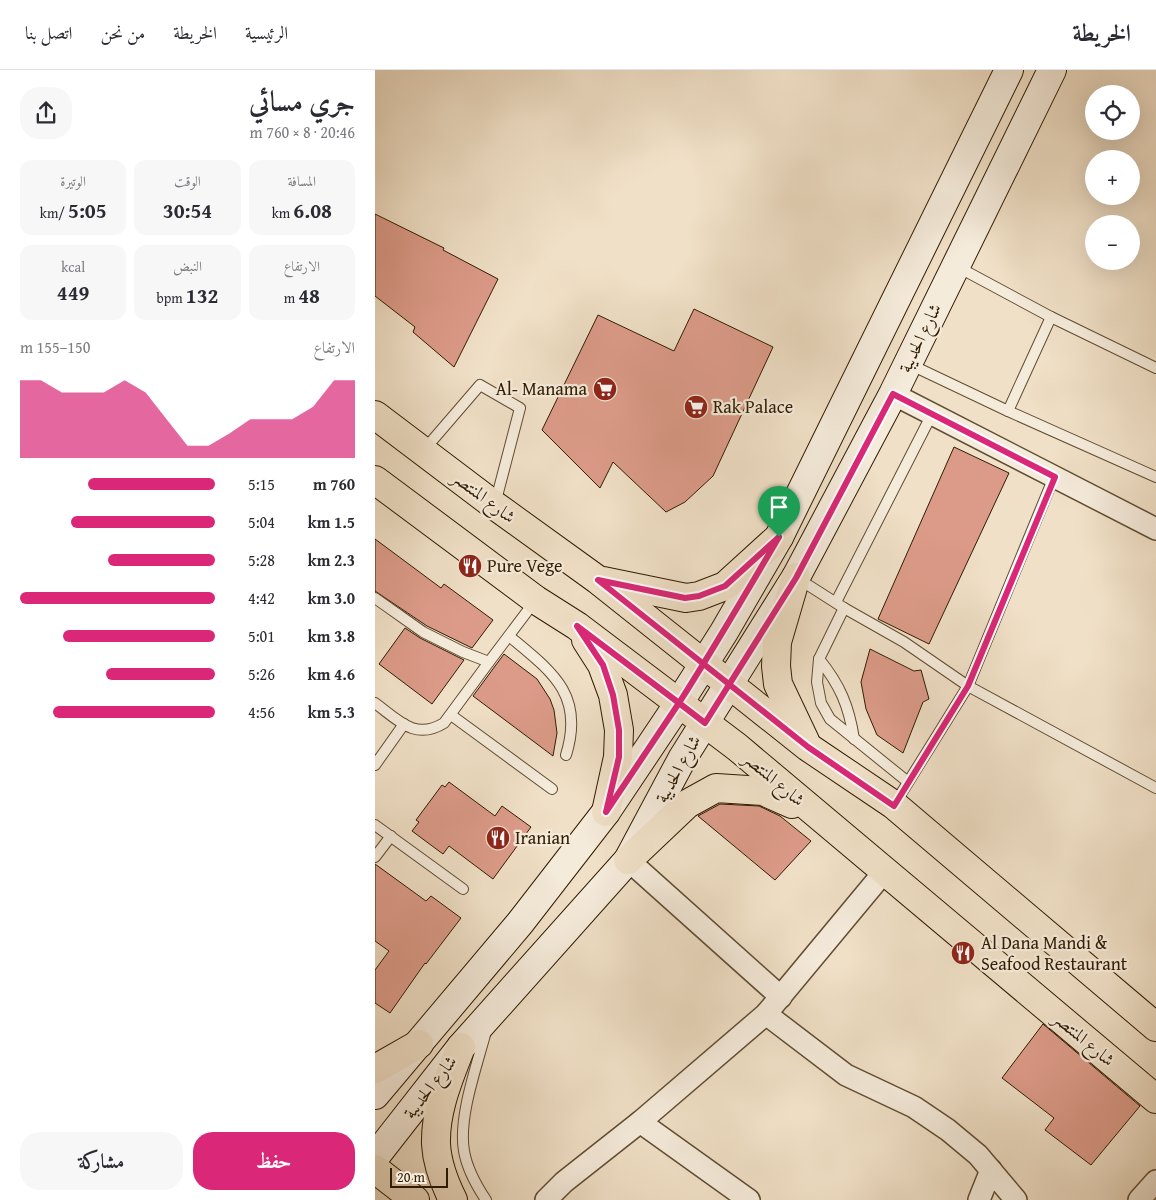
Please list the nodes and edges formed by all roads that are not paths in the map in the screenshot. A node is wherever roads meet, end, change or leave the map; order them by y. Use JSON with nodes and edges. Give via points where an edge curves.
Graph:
{"nodes":[{"id":1,"x":1009,"y":70,"type":"edge"},
{"id":2,"x":1052,"y":70,"type":"edge"},
{"id":3,"x":956,"y":266,"type":"junction"},
{"id":4,"x":1051,"y":317,"type":"junction"},
{"id":5,"x":908,"y":363,"type":"junction"},
{"id":6,"x":1156,"y":368,"type":"edge"},
{"id":7,"x":893,"y":394,"type":"junction"},
{"id":8,"x":1008,"y":412,"type":"junction"},
{"id":9,"x":932,"y":414,"type":"junction"},
{"id":10,"x":375,"y":415,"type":"edge"},
{"id":11,"x":423,"y":451,"type":"junction"},
{"id":12,"x":1055,"y":477,"type":"junction"},
{"id":13,"x":1156,"y":477,"type":"edge"},
{"id":14,"x":375,"y":480,"type":"edge"},
{"id":15,"x":494,"y":505,"type":"junction"},
{"id":16,"x":1156,"y":528,"type":"edge"},
{"id":17,"x":779,"y":537,"type":"junction"},
{"id":18,"x":796,"y":578,"type":"junction"},
{"id":19,"x":598,"y":580,"type":"junction"},
{"id":20,"x":375,"y":598,"type":"edge"},
{"id":21,"x":536,"y":600,"type":"junction"},
{"id":22,"x":840,"y":605,"type":"junction"},
{"id":23,"x":577,"y":626,"type":"junction"},
{"id":24,"x":509,"y":636,"type":"junction"},
{"id":25,"x":819,"y":659,"type":"junction"},
{"id":26,"x":489,"y":662,"type":"junction"},
{"id":27,"x":703,"y":665,"type":"junction"},
{"id":28,"x":728,"y":685,"type":"junction"},
{"id":29,"x":968,"y":686,"type":"junction"},
{"id":30,"x":375,"y":703,"type":"edge"},
{"id":31,"x":679,"y":703,"type":"junction"},
{"id":32,"x":451,"y":714,"type":"junction"},
{"id":33,"x":705,"y":723,"type":"junction"},
{"id":34,"x":404,"y":724,"type":"junction"},
{"id":35,"x":854,"y":739,"type":"junction"},
{"id":36,"x":808,"y":747,"type":"junction"},
{"id":37,"x":567,"y":755,"type":"dead end"},
{"id":38,"x":375,"y":765,"type":"edge"},
{"id":39,"x":908,"y":782,"type":"junction"},
{"id":40,"x":1156,"y":788,"type":"edge"},
{"id":41,"x":552,"y":789,"type":"dead end"},
{"id":42,"x":894,"y":806,"type":"junction"},
{"id":43,"x":606,"y":812,"type":"junction"},
{"id":44,"x":817,"y":815,"type":"junction"},
{"id":45,"x":375,"y":825,"type":"edge"},
{"id":46,"x":391,"y":836,"type":"junction"},
{"id":47,"x":375,"y":857,"type":"edge"},
{"id":48,"x":628,"y":860,"type":"junction"},
{"id":49,"x":884,"y":872,"type":"junction"},
{"id":50,"x":463,"y":889,"type":"dead end"},
{"id":51,"x":781,"y":998,"type":"junction"},
{"id":52,"x":766,"y":1014,"type":"junction"},
{"id":53,"x":490,"y":1015,"type":"junction"},
{"id":54,"x":1156,"y":1027,"type":"edge"},
{"id":55,"x":419,"y":1044,"type":"junction"},
{"id":56,"x":461,"y":1047,"type":"junction"},
{"id":57,"x":375,"y":1069,"type":"edge"},
{"id":58,"x":375,"y":1096,"type":"edge"},
{"id":59,"x":1156,"y":1098,"type":"edge"},
{"id":60,"x":640,"y":1122,"type":"junction"},
{"id":61,"x":375,"y":1157,"type":"edge"},
{"id":62,"x":375,"y":1169,"type":"edge"},
{"id":63,"x":991,"y":1170,"type":"junction"},
{"id":64,"x":1156,"y":1181,"type":"edge"},
{"id":65,"x":415,"y":1200,"type":"edge"},
{"id":66,"x":453,"y":1200,"type":"edge"},
{"id":67,"x":486,"y":1200,"type":"edge"},
{"id":68,"x":546,"y":1200,"type":"edge"},
{"id":69,"x":749,"y":1200,"type":"edge"},
{"id":70,"x":979,"y":1200,"type":"edge"},
{"id":71,"x":1016,"y":1200,"type":"edge"},
{"id":72,"x":1139,"y":1200,"type":"edge"}],
"edges":[{"from":1,"to":17,"type":"main road","name":"شارع الحديبة"},
{"from":2,"to":3,"type":"main road","name":"شارع الحديبة"},
{"from":3,"to":4,"type":"lane"},
{"from":3,"to":5,"type":"main road","name":"شارع الحديبة"},
{"from":4,"to":6,"type":"lane"},
{"from":4,"to":8,"type":"lane"},
{"from":5,"to":7,"type":"main road","name":"شارع الحديبة"},
{"from":5,"to":8,"type":"lane"},
{"from":7,"to":9,"type":"street"},
{"from":7,"to":18,"type":"main road","name":"شارع الحديبة"},
{"from":8,"to":13,"type":"lane"},
{"from":9,"to":12,"type":"street"},
{"from":9,"to":22,"type":"lane"},
{"from":10,"to":11,"type":"main road","name":"شارع المنتصر"},
{"from":11,"to":15,"type":"main road","name":"شارع المنتصر"},
{"from":11,"to":15,"type":"lane","via":[[481,385],[520,408]]},
{"from":12,"to":16,"type":"street"},
{"from":12,"to":29,"type":"lane"},
{"from":14,"to":21,"type":"main road","name":"شارع المنتصر"},
{"from":15,"to":19,"type":"main road","name":"شارع المنتصر"},
{"from":17,"to":19,"type":"main road","via":[[725,586],[699,596],[685,598]]},
{"from":17,"to":27,"type":"main road","name":"شارع الحديبة"},
{"from":18,"to":22,"type":"lane"},
{"from":18,"to":28,"type":"main road","name":"شارع الحديبة"},
{"from":18,"to":36,"type":"main road","via":[[777,642],[776,666],[778,684]]},
{"from":19,"to":27,"type":"main road","name":"شارع المنتصر"},
{"from":20,"to":26,"type":"lane","via":[[423,632]]},
{"from":21,"to":23,"type":"main road","name":"شارع المنتصر"},
{"from":21,"to":24,"type":"lane"},
{"from":22,"to":25,"type":"lane"},
{"from":22,"to":29,"type":"lane","via":[[904,642]]},
{"from":23,"to":31,"type":"main road","name":"شارع المنتصر"},
{"from":23,"to":43,"type":"main road","via":[[603,665],[613,695],[619,730],[619,757]]},
{"from":24,"to":26,"type":"lane"},
{"from":24,"to":37,"type":"lane","via":[[543,664],[562,686],[572,727]]},
{"from":25,"to":35,"type":"lane","via":[[840,688],[847,704]]},
{"from":25,"to":35,"type":"lane","via":[[817,682],[821,703],[830,719]]},
{"from":26,"to":32,"type":"lane"},
{"from":27,"to":28,"type":"main road","name":"شارع المنتصر"},
{"from":27,"to":31,"type":"main road","name":"شارع الحديبة"},
{"from":28,"to":33,"type":"main road","name":"شارع الحديبة"},
{"from":28,"to":36,"type":"main road","name":"شارع المنتصر"},
{"from":29,"to":39,"type":"lane"},
{"from":29,"to":40,"type":"lane"},
{"from":30,"to":34,"type":"lane"},
{"from":31,"to":33,"type":"main road","name":"شارع المنتصر"},
{"from":31,"to":43,"type":"main road","name":"شارع الحديبة"},
{"from":32,"to":34,"type":"lane","via":[[440,726],[424,731]]},
{"from":32,"to":41,"type":"lane"},
{"from":33,"to":44,"type":"main road","name":"شارع المنتصر"},
{"from":33,"to":48,"type":"main road","name":"شارع الحديبة"},
{"from":34,"to":38,"type":"lane"},
{"from":35,"to":39,"type":"lane"},
{"from":36,"to":42,"type":"main road","name":"شارع المنتصر"},
{"from":39,"to":42,"type":"lane"},
{"from":42,"to":54,"type":"main road","name":"شارع المنتصر"},
{"from":43,"to":55,"type":"main road","name":"شارع الحديبة","via":[[520,923]]},
{"from":44,"to":48,"type":"main road","via":[[763,791],[716,788],[687,804]]},
{"from":44,"to":49,"type":"main road","name":"شارع المنتصر"},
{"from":45,"to":46,"type":"lane"},
{"from":46,"to":47,"type":"lane"},
{"from":46,"to":50,"type":"lane"},
{"from":48,"to":51,"type":"street"},
{"from":48,"to":53,"type":"main road","name":"شارع الحديبة"},
{"from":49,"to":51,"type":"street"},
{"from":49,"to":59,"type":"main road","name":"شارع المنتصر"},
{"from":51,"to":52,"type":"street"},
{"from":52,"to":60,"type":"street"},
{"from":52,"to":63,"type":"street","via":[[846,1075],[914,1107],[948,1130]]},
{"from":53,"to":56,"type":"main road","name":"شارع الحديبة"},
{"from":53,"to":67,"type":"lane","via":[[463,1130],[468,1166]]},
{"from":55,"to":57,"type":"main road"},
{"from":55,"to":58,"type":"main road","name":"شارع الحديبة"},
{"from":56,"to":61,"type":"main road","name":"شارع الحديبة"},
{"from":56,"to":66,"type":"main road","via":[[444,1089],[436,1144]]},
{"from":60,"to":68,"type":"street"},
{"from":60,"to":69,"type":"street"},
{"from":62,"to":65,"type":"main road"},
{"from":63,"to":70,"type":"street"},
{"from":63,"to":71,"type":"street"},
{"from":64,"to":72,"type":"street"}]}
